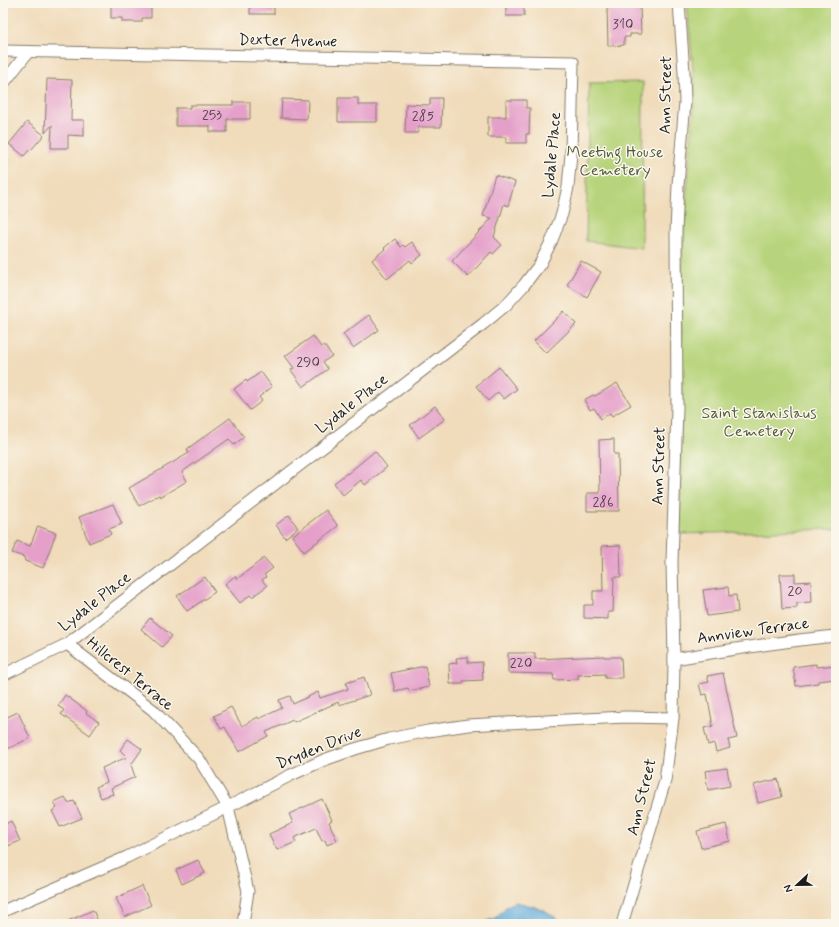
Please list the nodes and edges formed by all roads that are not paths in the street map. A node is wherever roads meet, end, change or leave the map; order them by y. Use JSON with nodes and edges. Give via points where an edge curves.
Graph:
{"nodes":[{"id":1,"x":679,"y":3,"type":"edge"},
{"id":2,"x":3,"y":52,"type":"edge"},
{"id":3,"x":28,"y":52,"type":"junction"},
{"id":4,"x":572,"y":62,"type":"joint"},
{"id":5,"x":3,"y":84,"type":"edge"},
{"id":6,"x":836,"y":636,"type":"edge"},
{"id":7,"x":67,"y":644,"type":"junction"},
{"id":8,"x":674,"y":659,"type":"junction"},
{"id":9,"x":3,"y":675,"type":"edge"},
{"id":10,"x":673,"y":718,"type":"junction"},
{"id":11,"x":228,"y":807,"type":"junction"},
{"id":12,"x":3,"y":911,"type":"edge"},
{"id":13,"x":243,"y":924,"type":"edge"},
{"id":14,"x":622,"y":924,"type":"edge"}],
"edges":[{"from":1,"to":8,"type":"street","name":"Ann Street","via":[[685,102],[676,232],[677,408],[672,562]]},
{"from":2,"to":3,"type":"street","name":"Dexter Avenue"},
{"from":3,"to":4,"type":"street","name":"Dexter Avenue"},
{"from":3,"to":5,"type":"street"},
{"from":4,"to":7,"type":"street","name":"Lydale Place","via":[[568,187],[562,214],[552,240],[540,264],[524,285],[506,305],[483,324]]},
{"from":6,"to":8,"type":"street","name":"Annview Terrace","via":[[775,642]]},
{"from":7,"to":9,"type":"street","name":"Lydale Place"},
{"from":7,"to":11,"type":"street","name":"Hillcrest Terrace","via":[[154,710],[199,759]]},
{"from":8,"to":10,"type":"street","name":"Ann Street"},
{"from":10,"to":11,"type":"street","name":"Dryden Drive","via":[[625,717],[468,725],[428,731],[389,739],[324,760]]},
{"from":10,"to":14,"type":"street","name":"Ann Street","via":[[665,781]]},
{"from":11,"to":12,"type":"street","name":"Dryden Drive","via":[[127,857]]},
{"from":11,"to":13,"type":"street","name":"Hillcrest Terrace","via":[[248,891]]}]}
